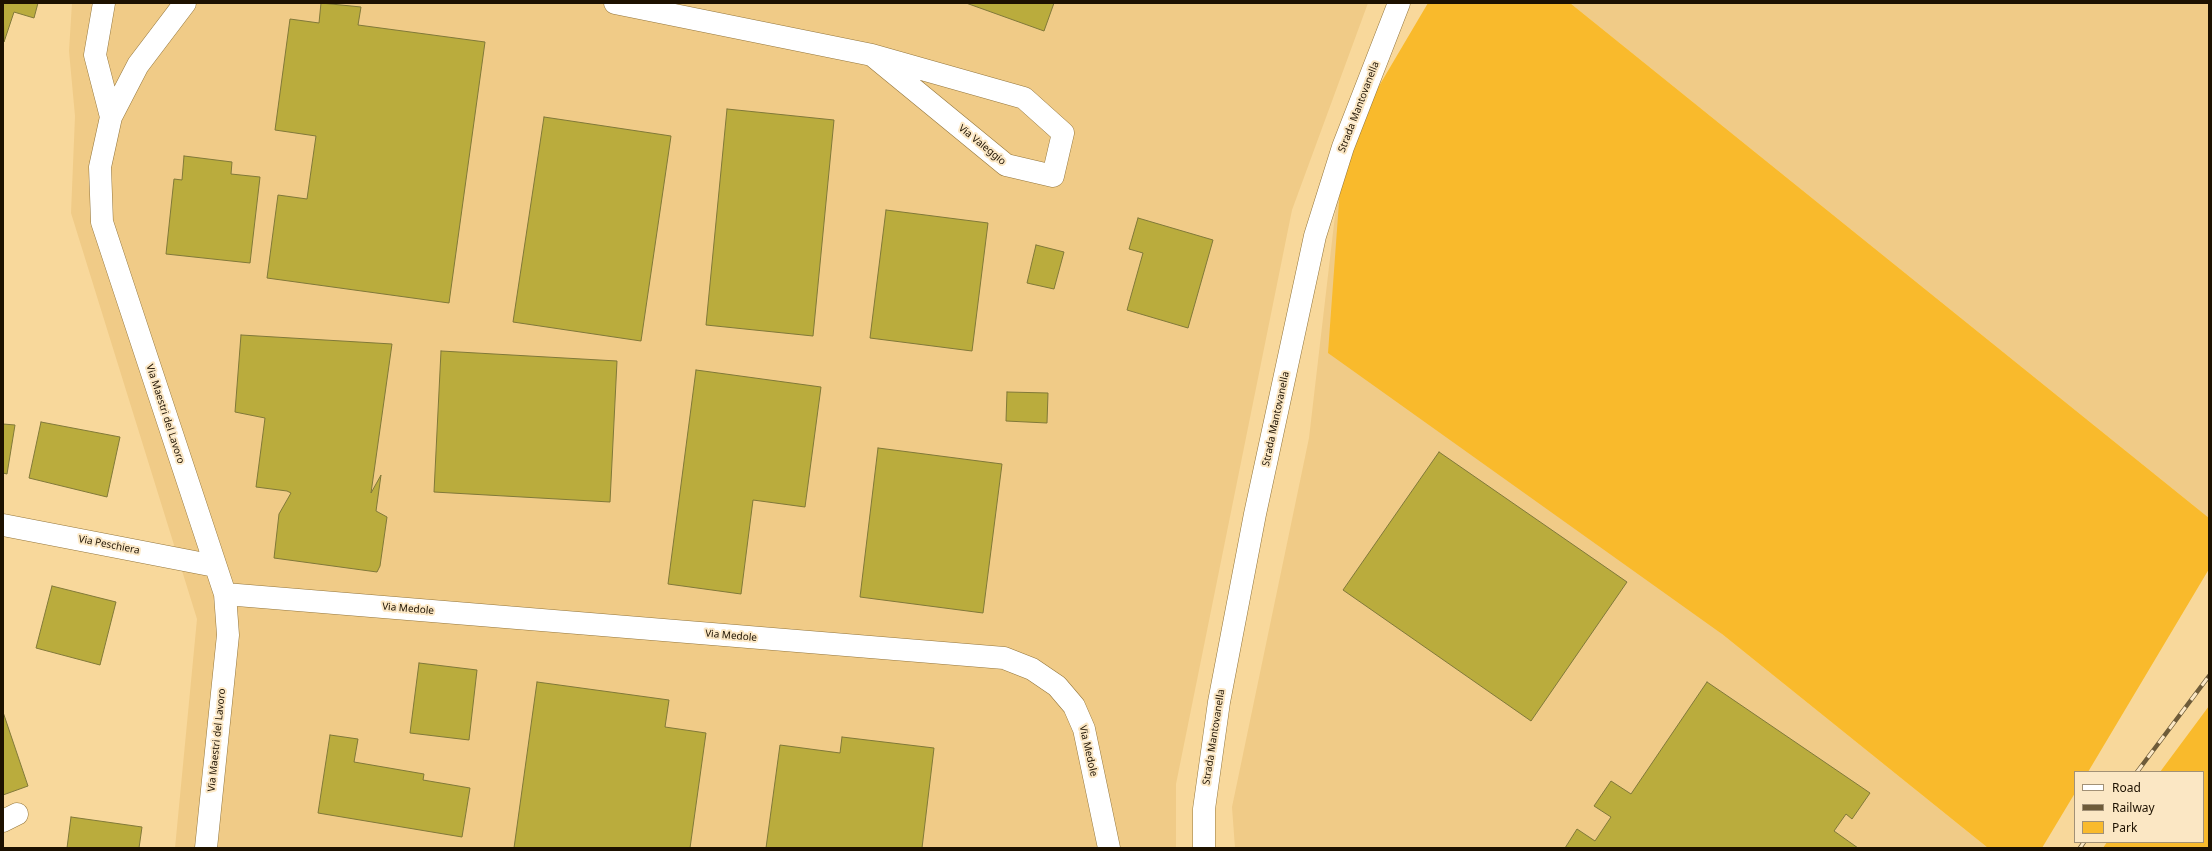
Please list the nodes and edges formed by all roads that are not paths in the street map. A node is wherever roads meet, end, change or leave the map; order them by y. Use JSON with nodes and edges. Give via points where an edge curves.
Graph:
{"nodes":[{"id":1,"x":104,"y":3,"type":"edge"},
{"id":2,"x":185,"y":3,"type":"edge"},
{"id":3,"x":615,"y":3,"type":"edge"},
{"id":4,"x":1382,"y":3,"type":"edge"},
{"id":5,"x":1399,"y":3,"type":"edge"},
{"id":6,"x":1381,"y":50,"type":"junction"},
{"id":7,"x":872,"y":55,"type":"junction"},
{"id":8,"x":111,"y":117,"type":"junction"},
{"id":9,"x":3,"y":525,"type":"edge"},
{"id":10,"x":215,"y":566,"type":"junction"},
{"id":11,"x":225,"y":594,"type":"junction"},
{"id":12,"x":206,"y":848,"type":"edge"},
{"id":13,"x":1109,"y":848,"type":"edge"},
{"id":14,"x":1204,"y":848,"type":"edge"}],
"edges":[{"from":1,"to":8,"type":"street","via":[[95,55]]},
{"from":2,"to":8,"type":"street","name":"Via Maestri del Lavoro","via":[[138,65]]},
{"from":3,"to":7,"type":"street","name":"Via Valeggio"},
{"from":4,"to":6,"type":"street"},
{"from":5,"to":6,"type":"street","name":"Strada Mantovanella"},
{"from":6,"to":14,"type":"street","name":"Strada Mantovanella","via":[[1343,147],[1315,236],[1255,514],[1219,702],[1204,809]]},
{"from":7,"to":7,"type":"street","name":"Via Valeggio","via":[[1006,165],[1053,176],[1064,133],[1024,98]]},
{"from":8,"to":10,"type":"street","name":"Via Maestri del Lavoro","via":[[100,167],[102,222]]},
{"from":9,"to":10,"type":"street","name":"Via Peschiera"},
{"from":10,"to":11,"type":"street","name":"Via Maestri del Lavoro"},
{"from":11,"to":12,"type":"street","name":"Via Maestri del Lavoro","via":[[228,635]]},
{"from":11,"to":13,"type":"street","name":"Via Medole","via":[[1004,658],[1032,669],[1057,686],[1074,706],[1084,729]]}]}
